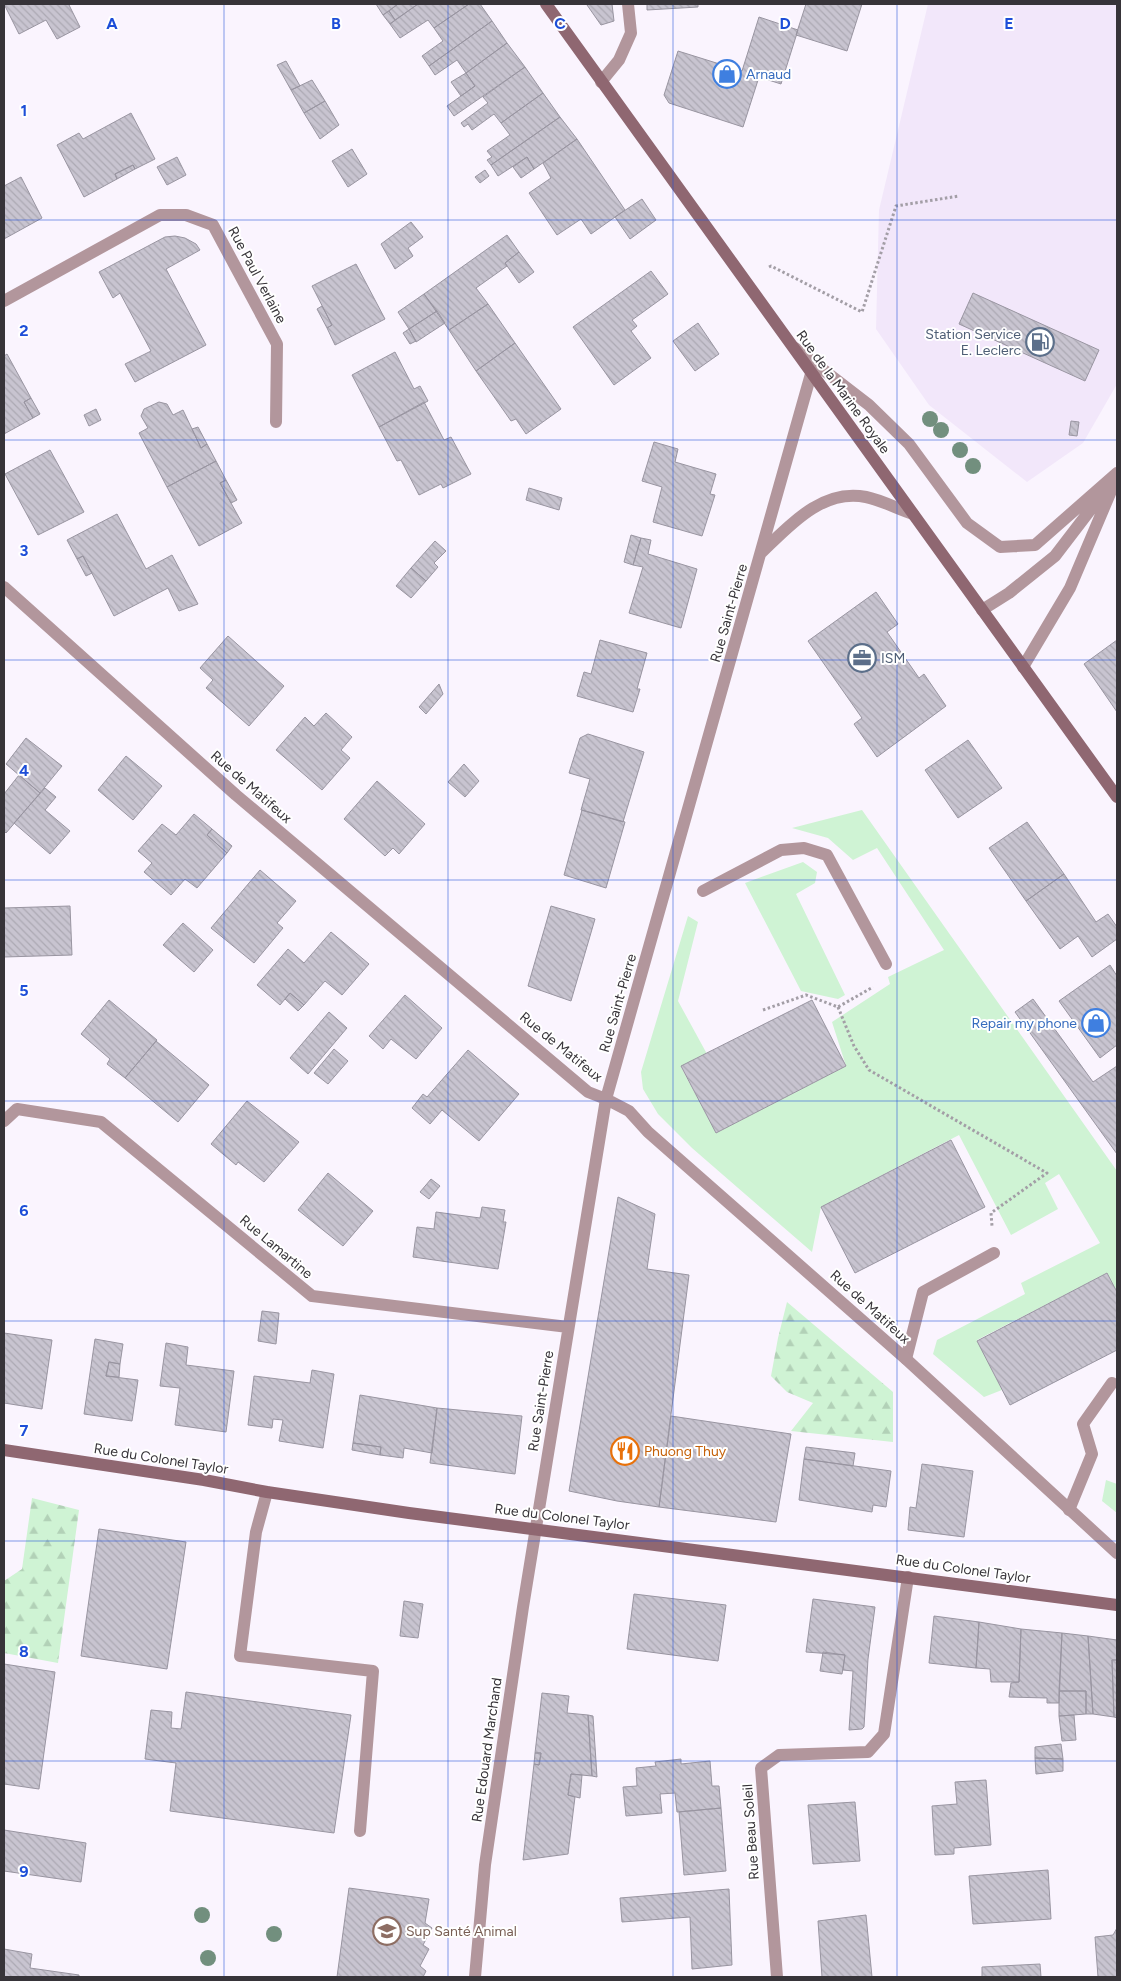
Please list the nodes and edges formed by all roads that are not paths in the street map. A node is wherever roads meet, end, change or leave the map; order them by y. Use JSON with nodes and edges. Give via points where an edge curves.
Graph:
{"nodes":[{"id":1,"x":546,"y":4,"type":"edge"},
{"id":2,"x":628,"y":4,"type":"edge"},
{"id":3,"x":601,"y":82,"type":"junction"},
{"id":4,"x":4,"y":301,"type":"edge"},
{"id":5,"x":790,"y":343,"type":"junction"},
{"id":6,"x":812,"y":374,"type":"junction"},
{"id":7,"x":276,"y":422,"type":"dead end"},
{"id":8,"x":1117,"y":475,"type":"edge"},
{"id":9,"x":913,"y":514,"type":"junction"},
{"id":10,"x":761,"y":553,"type":"junction"},
{"id":11,"x":4,"y":587,"type":"edge"},
{"id":12,"x":982,"y":610,"type":"junction"},
{"id":13,"x":1023,"y":668,"type":"junction"},
{"id":14,"x":1117,"y":797,"type":"edge"},
{"id":15,"x":703,"y":891,"type":"dead end"},
{"id":16,"x":886,"y":964,"type":"road end"},
{"id":17,"x":606,"y":1099,"type":"junction"},
{"id":18,"x":4,"y":1121,"type":"edge"},
{"id":19,"x":994,"y":1253,"type":"road end"},
{"id":20,"x":568,"y":1327,"type":"junction"},
{"id":21,"x":906,"y":1359,"type":"junction"},
{"id":22,"x":1112,"y":1383,"type":"dead end"},
{"id":23,"x":4,"y":1450,"type":"edge"},
{"id":24,"x":267,"y":1492,"type":"junction"},
{"id":25,"x":1069,"y":1510,"type":"junction"},
{"id":26,"x":535,"y":1528,"type":"junction"},
{"id":27,"x":1117,"y":1553,"type":"edge"},
{"id":28,"x":908,"y":1577,"type":"junction"},
{"id":29,"x":1117,"y":1605,"type":"edge"},
{"id":30,"x":360,"y":1831,"type":"dead end"},
{"id":31,"x":475,"y":1977,"type":"edge"},
{"id":32,"x":777,"y":1977,"type":"edge"}],
"edges":[{"from":1,"to":3,"type":"main road","name":"Rue de la Marine Royale"},
{"from":2,"to":3,"type":"street","via":[[632,33],[619,60]]},
{"from":3,"to":5,"type":"main road","name":"Rue de la Marine Royale"},
{"from":4,"to":7,"type":"street","name":"Rue Paul Verlaine","via":[[160,216],[186,216],[214,225],[277,344]]},
{"from":5,"to":6,"type":"main road","name":"Rue de la Marine Royale"},
{"from":5,"to":8,"type":"street","via":[[868,405],[910,444],[967,523],[1000,547],[1035,545]]},
{"from":6,"to":9,"type":"main road","name":"Rue de la Marine Royale"},
{"from":6,"to":10,"type":"street","name":"Rue Saint-Pierre"},
{"from":8,"to":12,"type":"street","via":[[1056,556]]},
{"from":8,"to":13,"type":"street","via":[[1070,588]]},
{"from":9,"to":10,"type":"street","name":"Rue Saint-Pierre","via":[[865,497],[835,497],[801,516]]},
{"from":9,"to":12,"type":"main road","name":"Rue de la Marine Royale"},
{"from":10,"to":17,"type":"street","name":"Rue Saint-Pierre"},
{"from":11,"to":17,"type":"street","name":"Rue de Matifeux","via":[[236,795],[588,1092]]},
{"from":12,"to":13,"type":"main road","name":"Rue de la Marine Royale"},
{"from":13,"to":14,"type":"main road","name":"Rue de la Marine Royale"},
{"from":15,"to":16,"type":"street","via":[[781,850],[804,848],[827,855]]},
{"from":17,"to":20,"type":"street","name":"Rue Saint-Pierre"},
{"from":17,"to":21,"type":"street","name":"Rue de Matifeux","via":[[629,1110],[648,1132]]},
{"from":18,"to":20,"type":"street","name":"Rue Lamartine","via":[[17,1109],[101,1122],[312,1296]]},
{"from":19,"to":21,"type":"street","via":[[923,1292]]},
{"from":20,"to":26,"type":"street","name":"Rue Saint-Pierre"},
{"from":21,"to":25,"type":"street","name":"Rue de Matifeux"},
{"from":22,"to":25,"type":"street","via":[[1083,1424],[1092,1454]]},
{"from":23,"to":24,"type":"main road","name":"Rue du Colonel Taylor"},
{"from":24,"to":26,"type":"main road","name":"Rue du Colonel Taylor"},
{"from":24,"to":30,"type":"street","via":[[256,1532],[240,1656],[373,1671]]},
{"from":25,"to":27,"type":"street","name":"Rue de Matifeux"},
{"from":26,"to":28,"type":"main road","name":"Rue du Colonel Taylor"},
{"from":26,"to":31,"type":"street","name":"Rue Edouard Marchand","via":[[485,1865]]},
{"from":28,"to":29,"type":"main road","name":"Rue du Colonel Taylor"},
{"from":28,"to":32,"type":"street","name":"Rue Beau Soleil","via":[[884,1734],[868,1752],[778,1755],[761,1768]]}]}
